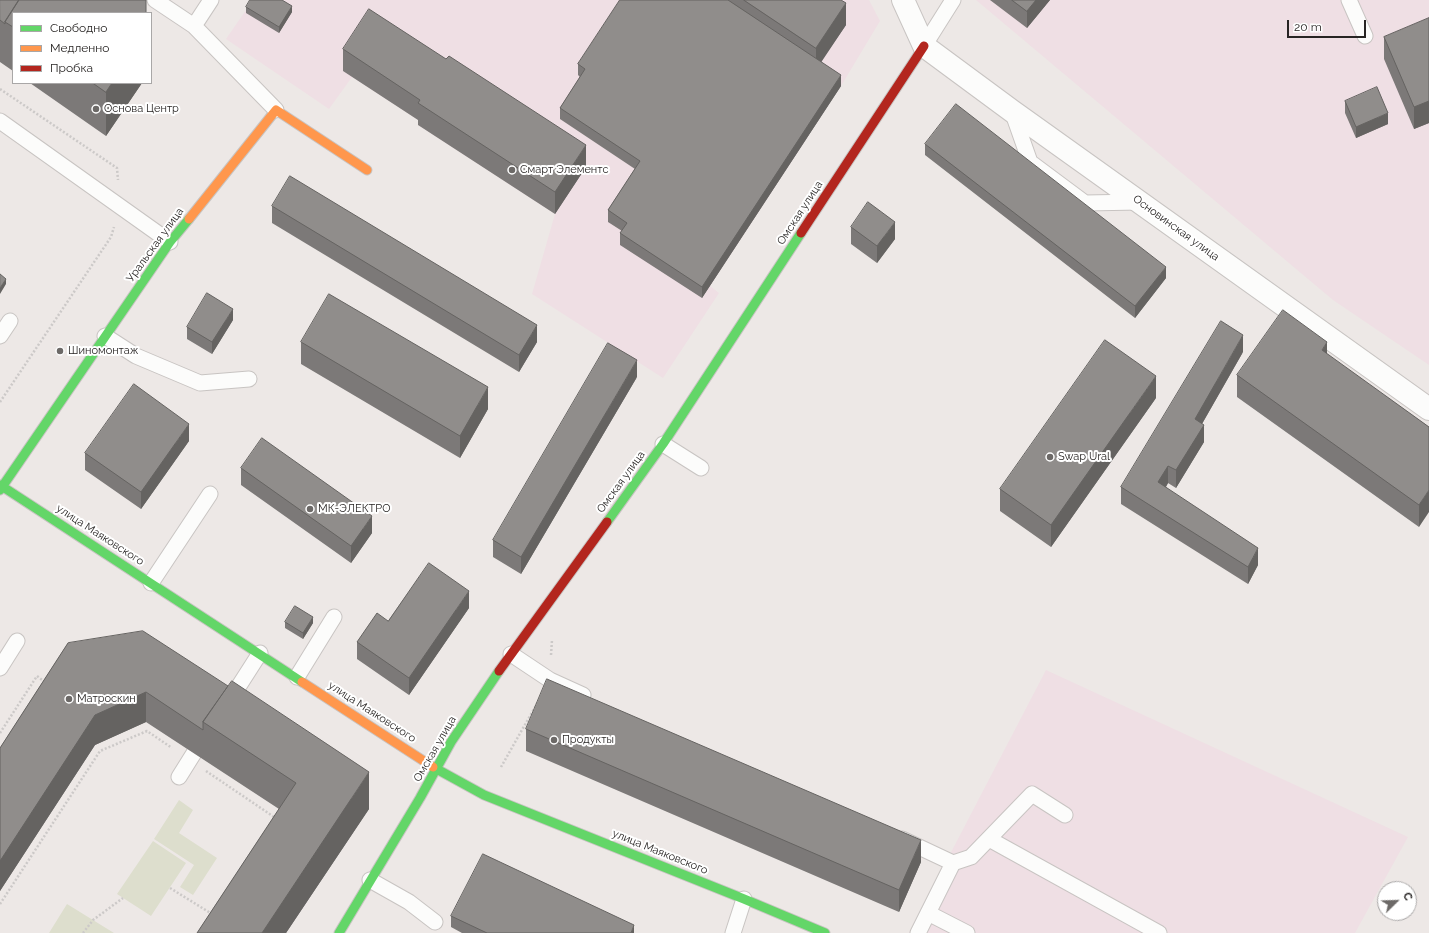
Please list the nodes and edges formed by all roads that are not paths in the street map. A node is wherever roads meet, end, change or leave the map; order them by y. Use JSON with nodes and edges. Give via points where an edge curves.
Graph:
{"nodes":[{"id":1,"x":155,"y":0,"type":"edge"},
{"id":2,"x":211,"y":0,"type":"edge"},
{"id":3,"x":903,"y":0,"type":"edge"},
{"id":4,"x":953,"y":0,"type":"edge"},
{"id":5,"x":1349,"y":0,"type":"edge"},
{"id":6,"x":194,"y":26,"type":"junction"},
{"id":7,"x":1365,"y":36,"type":"dead end"},
{"id":8,"x":924,"y":46,"type":"junction"},
{"id":9,"x":276,"y":110,"type":"junction"},
{"id":10,"x":1012,"y":111,"type":"junction"},
{"id":11,"x":0,"y":121,"type":"edge"},
{"id":12,"x":367,"y":170,"type":"dead end"},
{"id":13,"x":1140,"y":202,"type":"junction"},
{"id":14,"x":170,"y":242,"type":"junction"},
{"id":15,"x":10,"y":321,"type":"dead end"},
{"id":16,"x":0,"y":336,"type":"edge"},
{"id":17,"x":106,"y":336,"type":"junction"},
{"id":18,"x":249,"y":379,"type":"dead end"},
{"id":19,"x":1429,"y":409,"type":"edge"},
{"id":20,"x":663,"y":444,"type":"junction"},
{"id":21,"x":701,"y":468,"type":"dead end"},
{"id":22,"x":1,"y":487,"type":"edge"},
{"id":23,"x":210,"y":494,"type":"dead end"},
{"id":24,"x":151,"y":583,"type":"junction"},
{"id":25,"x":334,"y":617,"type":"dead end"},
{"id":26,"x":17,"y":641,"type":"dead end"},
{"id":27,"x":260,"y":653,"type":"junction"},
{"id":28,"x":511,"y":654,"type":"junction"},
{"id":29,"x":0,"y":668,"type":"edge"},
{"id":30,"x":297,"y":677,"type":"junction"},
{"id":31,"x":593,"y":700,"type":"edge"},
{"id":32,"x":222,"y":712,"type":"edge"},
{"id":33,"x":192,"y":757,"type":"road end"},
{"id":34,"x":436,"y":769,"type":"junction"},
{"id":35,"x":179,"y":778,"type":"dead end"},
{"id":36,"x":1065,"y":815,"type":"dead end"},
{"id":37,"x":888,"y":833,"type":"edge"},
{"id":38,"x":989,"y":839,"type":"junction"},
{"id":39,"x":953,"y":863,"type":"junction"},
{"id":40,"x":370,"y":880,"type":"junction"},
{"id":41,"x":744,"y":899,"type":"junction"},
{"id":42,"x":928,"y":913,"type":"junction"},
{"id":43,"x":435,"y":922,"type":"dead end"},
{"id":44,"x":339,"y":933,"type":"edge"},
{"id":45,"x":733,"y":933,"type":"edge"},
{"id":46,"x":825,"y":933,"type":"edge"},
{"id":47,"x":918,"y":933,"type":"edge"},
{"id":48,"x":967,"y":933,"type":"edge"},
{"id":49,"x":1159,"y":933,"type":"edge"}],
"edges":[{"from":1,"to":6,"type":"lane"},
{"from":2,"to":6,"type":"lane"},
{"from":3,"to":8,"type":"street"},
{"from":4,"to":8,"type":"lane"},
{"from":5,"to":7,"type":"lane"},
{"from":6,"to":9,"type":"lane"},
{"from":8,"to":10,"type":"street","name":"Основинская улица"},
{"from":8,"to":20,"type":"street","name":"Омская улица"},
{"from":9,"to":12,"type":"street"},
{"from":9,"to":14,"type":"street","name":"Уральская улица"},
{"from":10,"to":13,"type":"street","name":"Основинская улица"},
{"from":10,"to":13,"type":"lane","via":[[1030,162],[1085,203]]},
{"from":11,"to":14,"type":"lane"},
{"from":13,"to":19,"type":"street","name":"Основинская улица"},
{"from":14,"to":17,"type":"street","name":"Уральская улица"},
{"from":15,"to":16,"type":"lane"},
{"from":17,"to":18,"type":"lane","via":[[136,356],[200,383]]},
{"from":17,"to":22,"type":"street","name":"Уральская улица"},
{"from":20,"to":21,"type":"lane"},
{"from":20,"to":28,"type":"street","name":"Омская улица"},
{"from":22,"to":24,"type":"street","name":"улица Маяковского"},
{"from":23,"to":24,"type":"lane"},
{"from":24,"to":27,"type":"street","name":"улица Маяковского"},
{"from":25,"to":30,"type":"lane"},
{"from":26,"to":29,"type":"lane"},
{"from":27,"to":30,"type":"street","name":"улица Маяковского"},
{"from":27,"to":32,"type":"lane"},
{"from":28,"to":31,"type":"lane","via":[[550,680]]},
{"from":28,"to":34,"type":"street","name":"Омская улица","via":[[451,742]]},
{"from":30,"to":34,"type":"street","name":"улица Маяковского"},
{"from":33,"to":35,"type":"lane"},
{"from":34,"to":40,"type":"street","name":"Омская улица"},
{"from":34,"to":41,"type":"street","name":"улица Маяковского","via":[[484,795]]},
{"from":36,"to":38,"type":"lane","via":[[1032,794]]},
{"from":37,"to":39,"type":"lane"},
{"from":38,"to":39,"type":"lane","via":[[972,857]]},
{"from":38,"to":49,"type":"lane"},
{"from":39,"to":42,"type":"lane"},
{"from":40,"to":43,"type":"lane","via":[[409,902]]},
{"from":40,"to":44,"type":"street","name":"Омская улица"},
{"from":41,"to":45,"type":"lane"},
{"from":41,"to":46,"type":"street","name":"улица Маяковского"},
{"from":42,"to":47,"type":"lane"},
{"from":42,"to":48,"type":"lane"}]}
